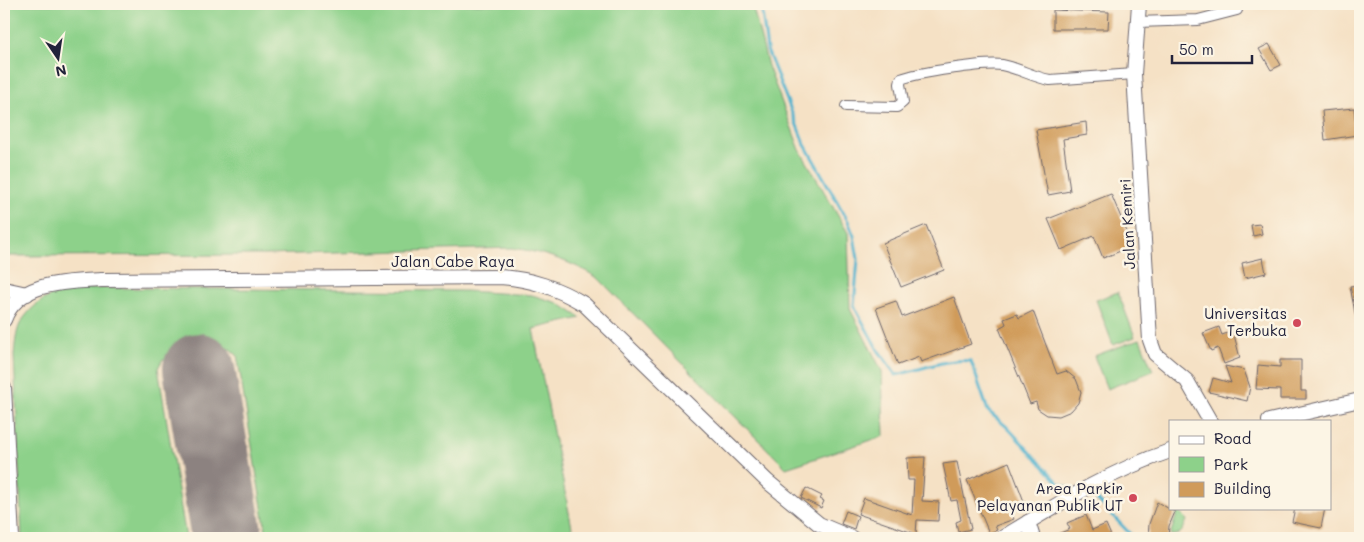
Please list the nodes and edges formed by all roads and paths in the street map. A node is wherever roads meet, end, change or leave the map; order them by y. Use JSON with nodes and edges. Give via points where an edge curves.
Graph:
{"nodes":[{"id":1,"x":1138,"y":4,"type":"edge"},
{"id":2,"x":1237,"y":10,"type":"dead end"},
{"id":3,"x":1137,"y":22,"type":"junction"},
{"id":4,"x":1134,"y":74,"type":"junction"},
{"id":5,"x":846,"y":106,"type":"dead end"},
{"id":6,"x":4,"y":290,"type":"edge"},
{"id":7,"x":21,"y":298,"type":"junction"},
{"id":8,"x":4,"y":320,"type":"edge"},
{"id":9,"x":4,"y":388,"type":"edge"},
{"id":10,"x":1360,"y":400,"type":"edge"},
{"id":11,"x":1209,"y":420,"type":"edge"},
{"id":12,"x":1273,"y":420,"type":"edge"},
{"id":13,"x":1169,"y":451,"type":"edge"},
{"id":14,"x":1028,"y":522,"type":"junction"},
{"id":15,"x":12,"y":538,"type":"edge"},
{"id":16,"x":852,"y":538,"type":"edge"},
{"id":17,"x":1002,"y":538,"type":"edge"},
{"id":18,"x":1033,"y":538,"type":"edge"}],
"edges":[{"from":1,"to":3,"type":"main road","name":"Jalan Kemiri"},
{"from":2,"to":3,"type":"street","via":[[1198,20]]},
{"from":3,"to":4,"type":"main road","name":"Jalan Kemiri"},
{"from":4,"to":5,"type":"street","via":[[1050,80],[1003,65],[986,64],[901,80],[902,102],[897,107]]},
{"from":4,"to":11,"type":"main road","name":"Jalan Kemiri","via":[[1151,347],[1187,381]]},
{"from":6,"to":7,"type":"main road"},
{"from":7,"to":8,"type":"main road"},
{"from":7,"to":16,"type":"main road","name":"Jalan Cabe Raya","via":[[60,283],[101,280],[500,278],[537,282],[560,290],[584,304],[768,482],[819,524]]},
{"from":9,"to":15,"type":"main road"},
{"from":10,"to":12,"type":"main road"},
{"from":13,"to":14,"type":"main road","via":[[1132,463]]},
{"from":14,"to":17,"type":"main road"},
{"from":14,"to":18,"type":"main road"}]}
